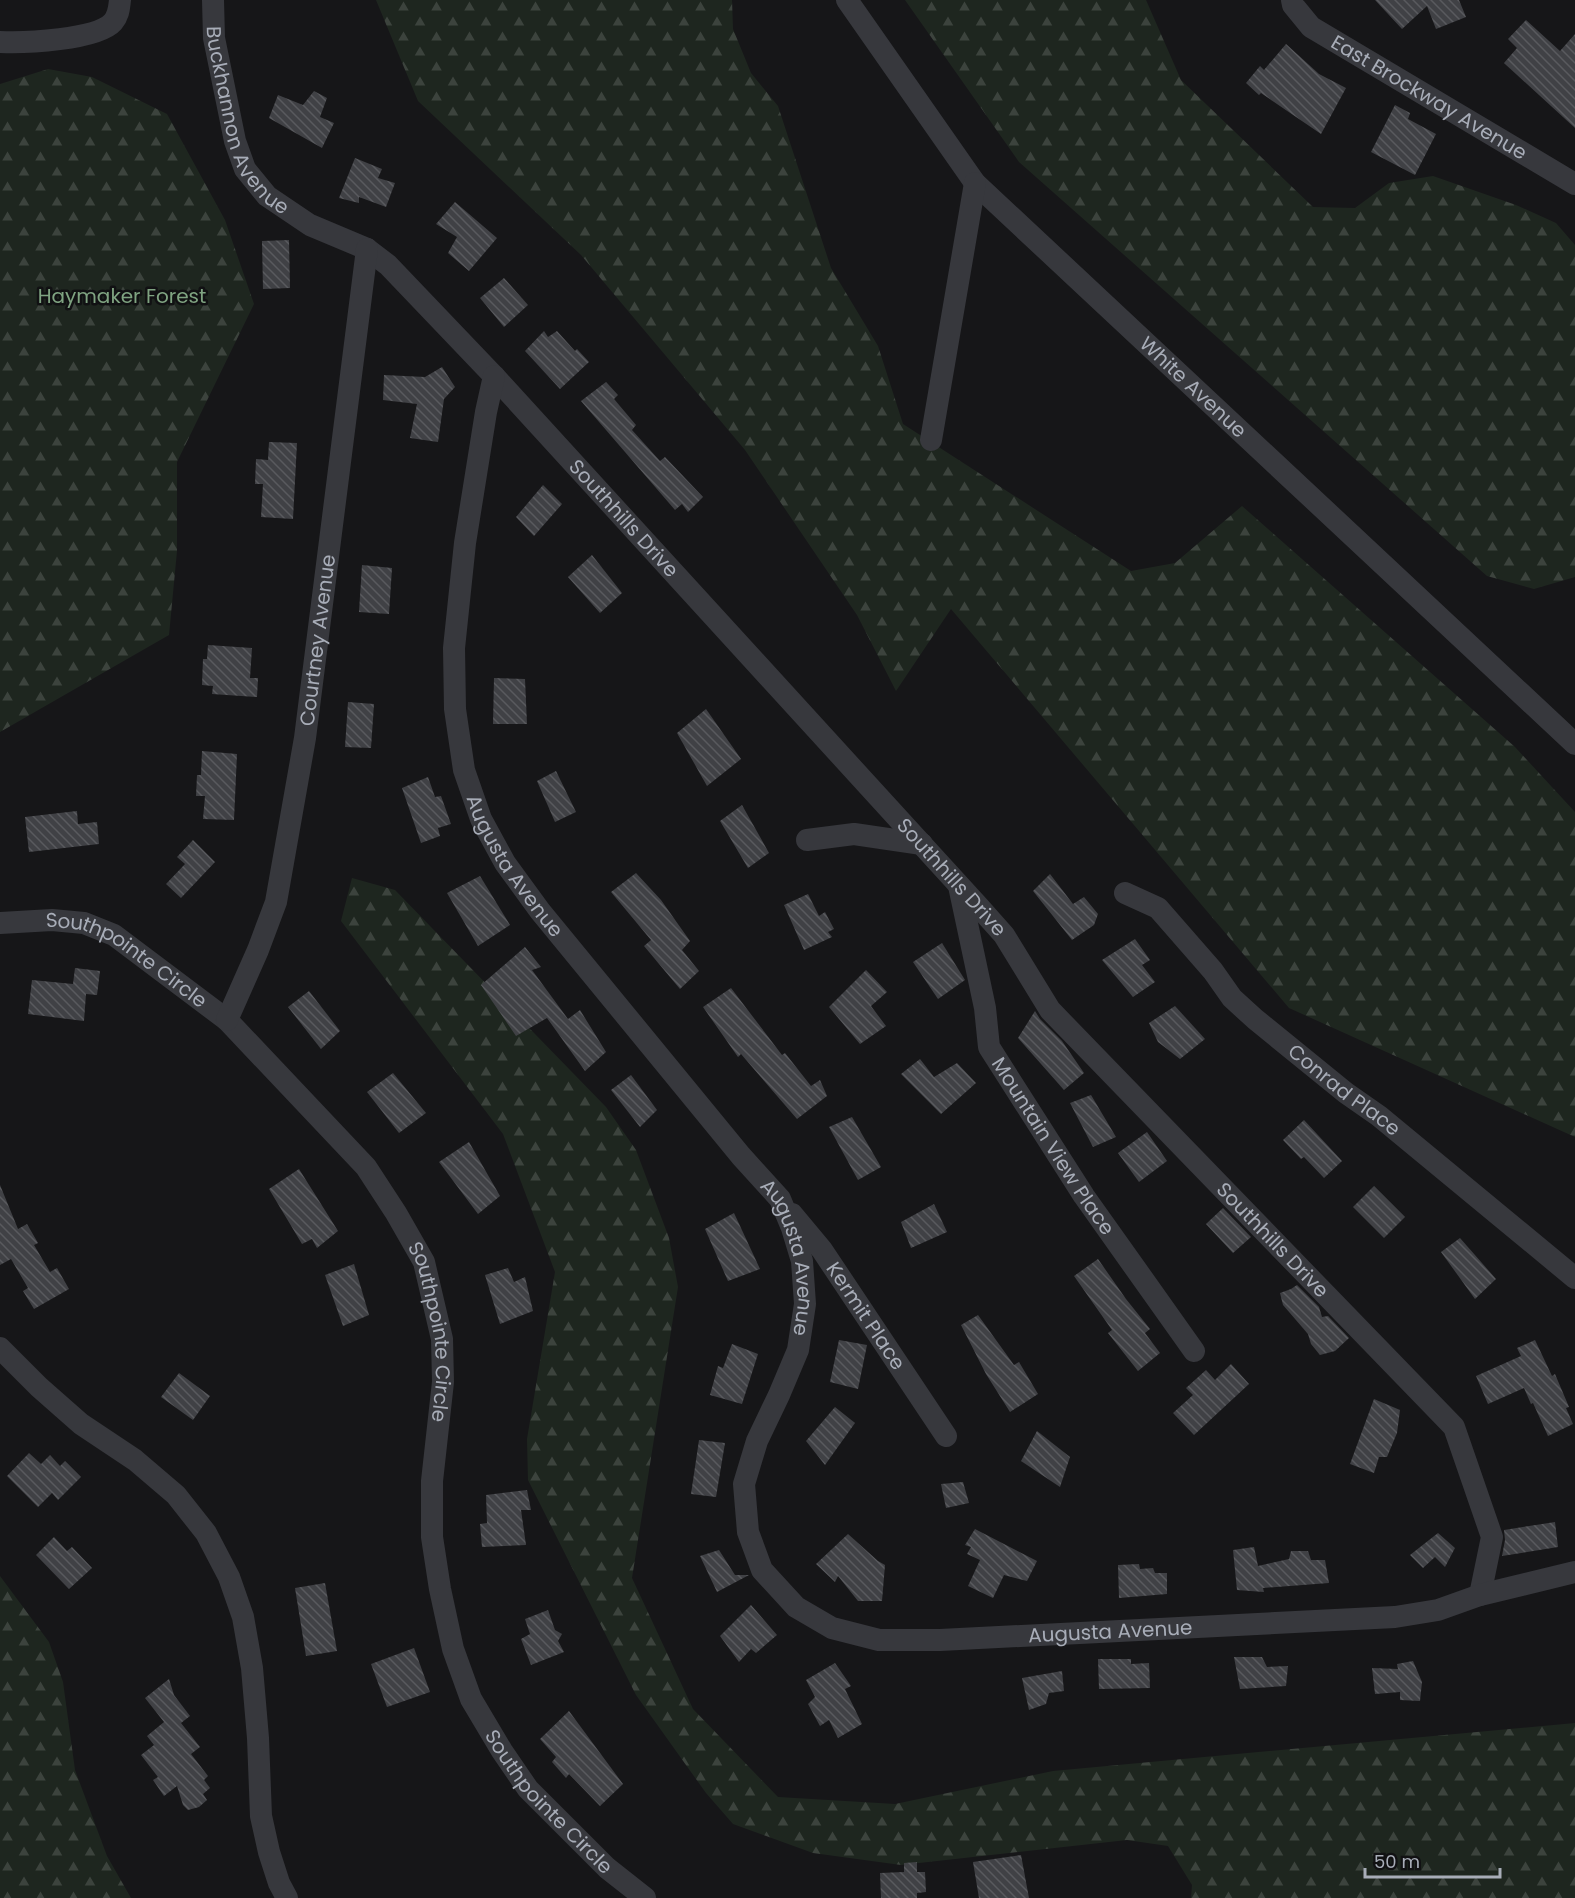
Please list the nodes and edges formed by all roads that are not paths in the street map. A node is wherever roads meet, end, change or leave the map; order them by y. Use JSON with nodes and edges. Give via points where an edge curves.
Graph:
{"nodes":[{"id":1,"x":120,"y":0,"type":"edge"},
{"id":2,"x":213,"y":0,"type":"edge"},
{"id":3,"x":847,"y":0,"type":"edge"},
{"id":4,"x":1292,"y":0,"type":"edge"},
{"id":5,"x":0,"y":42,"type":"edge"},
{"id":6,"x":1573,"y":181,"type":"edge"},
{"id":7,"x":975,"y":183,"type":"junction"},
{"id":8,"x":310,"y":225,"type":"joint"},
{"id":9,"x":367,"y":249,"type":"junction"},
{"id":10,"x":494,"y":376,"type":"junction"},
{"id":11,"x":932,"y":440,"type":"dead end"},
{"id":12,"x":1575,"y":744,"type":"edge"},
{"id":13,"x":807,"y":840,"type":"dead end"},
{"id":14,"x":922,"y":844,"type":"junction"},
{"id":15,"x":959,"y":884,"type":"junction"},
{"id":16,"x":1125,"y":893,"type":"dead end"},
{"id":17,"x":0,"y":923,"type":"edge"},
{"id":18,"x":227,"y":1020,"type":"junction"},
{"id":19,"x":780,"y":1199,"type":"junction"},
{"id":20,"x":1575,"y":1278,"type":"edge"},
{"id":21,"x":0,"y":1348,"type":"edge"},
{"id":22,"x":1194,"y":1351,"type":"dead end"},
{"id":23,"x":946,"y":1436,"type":"dead end"},
{"id":24,"x":1575,"y":1572,"type":"edge"},
{"id":25,"x":1480,"y":1595,"type":"junction"},
{"id":26,"x":287,"y":1898,"type":"edge"},
{"id":27,"x":645,"y":1898,"type":"edge"}],
"edges":[{"from":1,"to":5,"type":"street","via":[[112,24],[96,31],[29,43]]},
{"from":2,"to":8,"type":"street","name":"Buckhannon Avenue","via":[[214,38],[235,141],[245,169],[267,196]]},
{"from":3,"to":7,"type":"street","name":"White Avenue"},
{"from":4,"to":6,"type":"street","name":"East Brockway Avenue","via":[[1311,27]]},
{"from":7,"to":11,"type":"street"},
{"from":7,"to":12,"type":"street","name":"White Avenue"},
{"from":8,"to":9,"type":"street","name":"Southhills Drive"},
{"from":9,"to":10,"type":"street","name":"Southhills Drive","via":[[388,265]]},
{"from":9,"to":18,"type":"street","name":"Courtney Avenue","via":[[305,738],[276,902]]},
{"from":10,"to":14,"type":"street","name":"Southhills Drive"},
{"from":10,"to":19,"type":"street","name":"Augusta Avenue","via":[[465,543],[454,648],[455,709],[464,770],[481,819],[505,863],[540,911]]},
{"from":13,"to":14,"type":"street","via":[[854,834]]},
{"from":14,"to":15,"type":"street","name":"Southhills Drive"},
{"from":15,"to":22,"type":"street","name":"Mountain View Place","via":[[985,1008],[989,1047],[1084,1196]]},
{"from":15,"to":25,"type":"street","name":"Southhills Drive","via":[[1004,935],[1050,1010],[1454,1427],[1492,1537]]},
{"from":16,"to":20,"type":"street","name":"Conrad Place","via":[[1158,908],[1232,998],[1255,1019]]},
{"from":17,"to":18,"type":"street","name":"Southpointe Circle","via":[[84,922],[114,935]]},
{"from":18,"to":27,"type":"street","name":"Southpointe Circle","via":[[366,1167],[423,1262],[441,1339],[443,1382],[432,1481],[432,1537],[453,1649],[471,1700],[528,1789],[607,1868]]},
{"from":19,"to":23,"type":"street","name":"Kermit Place","via":[[822,1250]]},
{"from":19,"to":25,"type":"street","name":"Augusta Avenue","via":[[802,1261],[805,1304],[798,1350],[757,1441],[744,1484],[748,1532],[762,1570],[796,1607],[832,1628],[879,1640],[940,1640],[1395,1617],[1438,1610]]},
{"from":21,"to":26,"type":"street","via":[[81,1424],[135,1460],[176,1495],[206,1533],[229,1577],[243,1617],[252,1668],[261,1816],[269,1852]]},
{"from":24,"to":25,"type":"street","name":"Augusta Avenue"}]}
